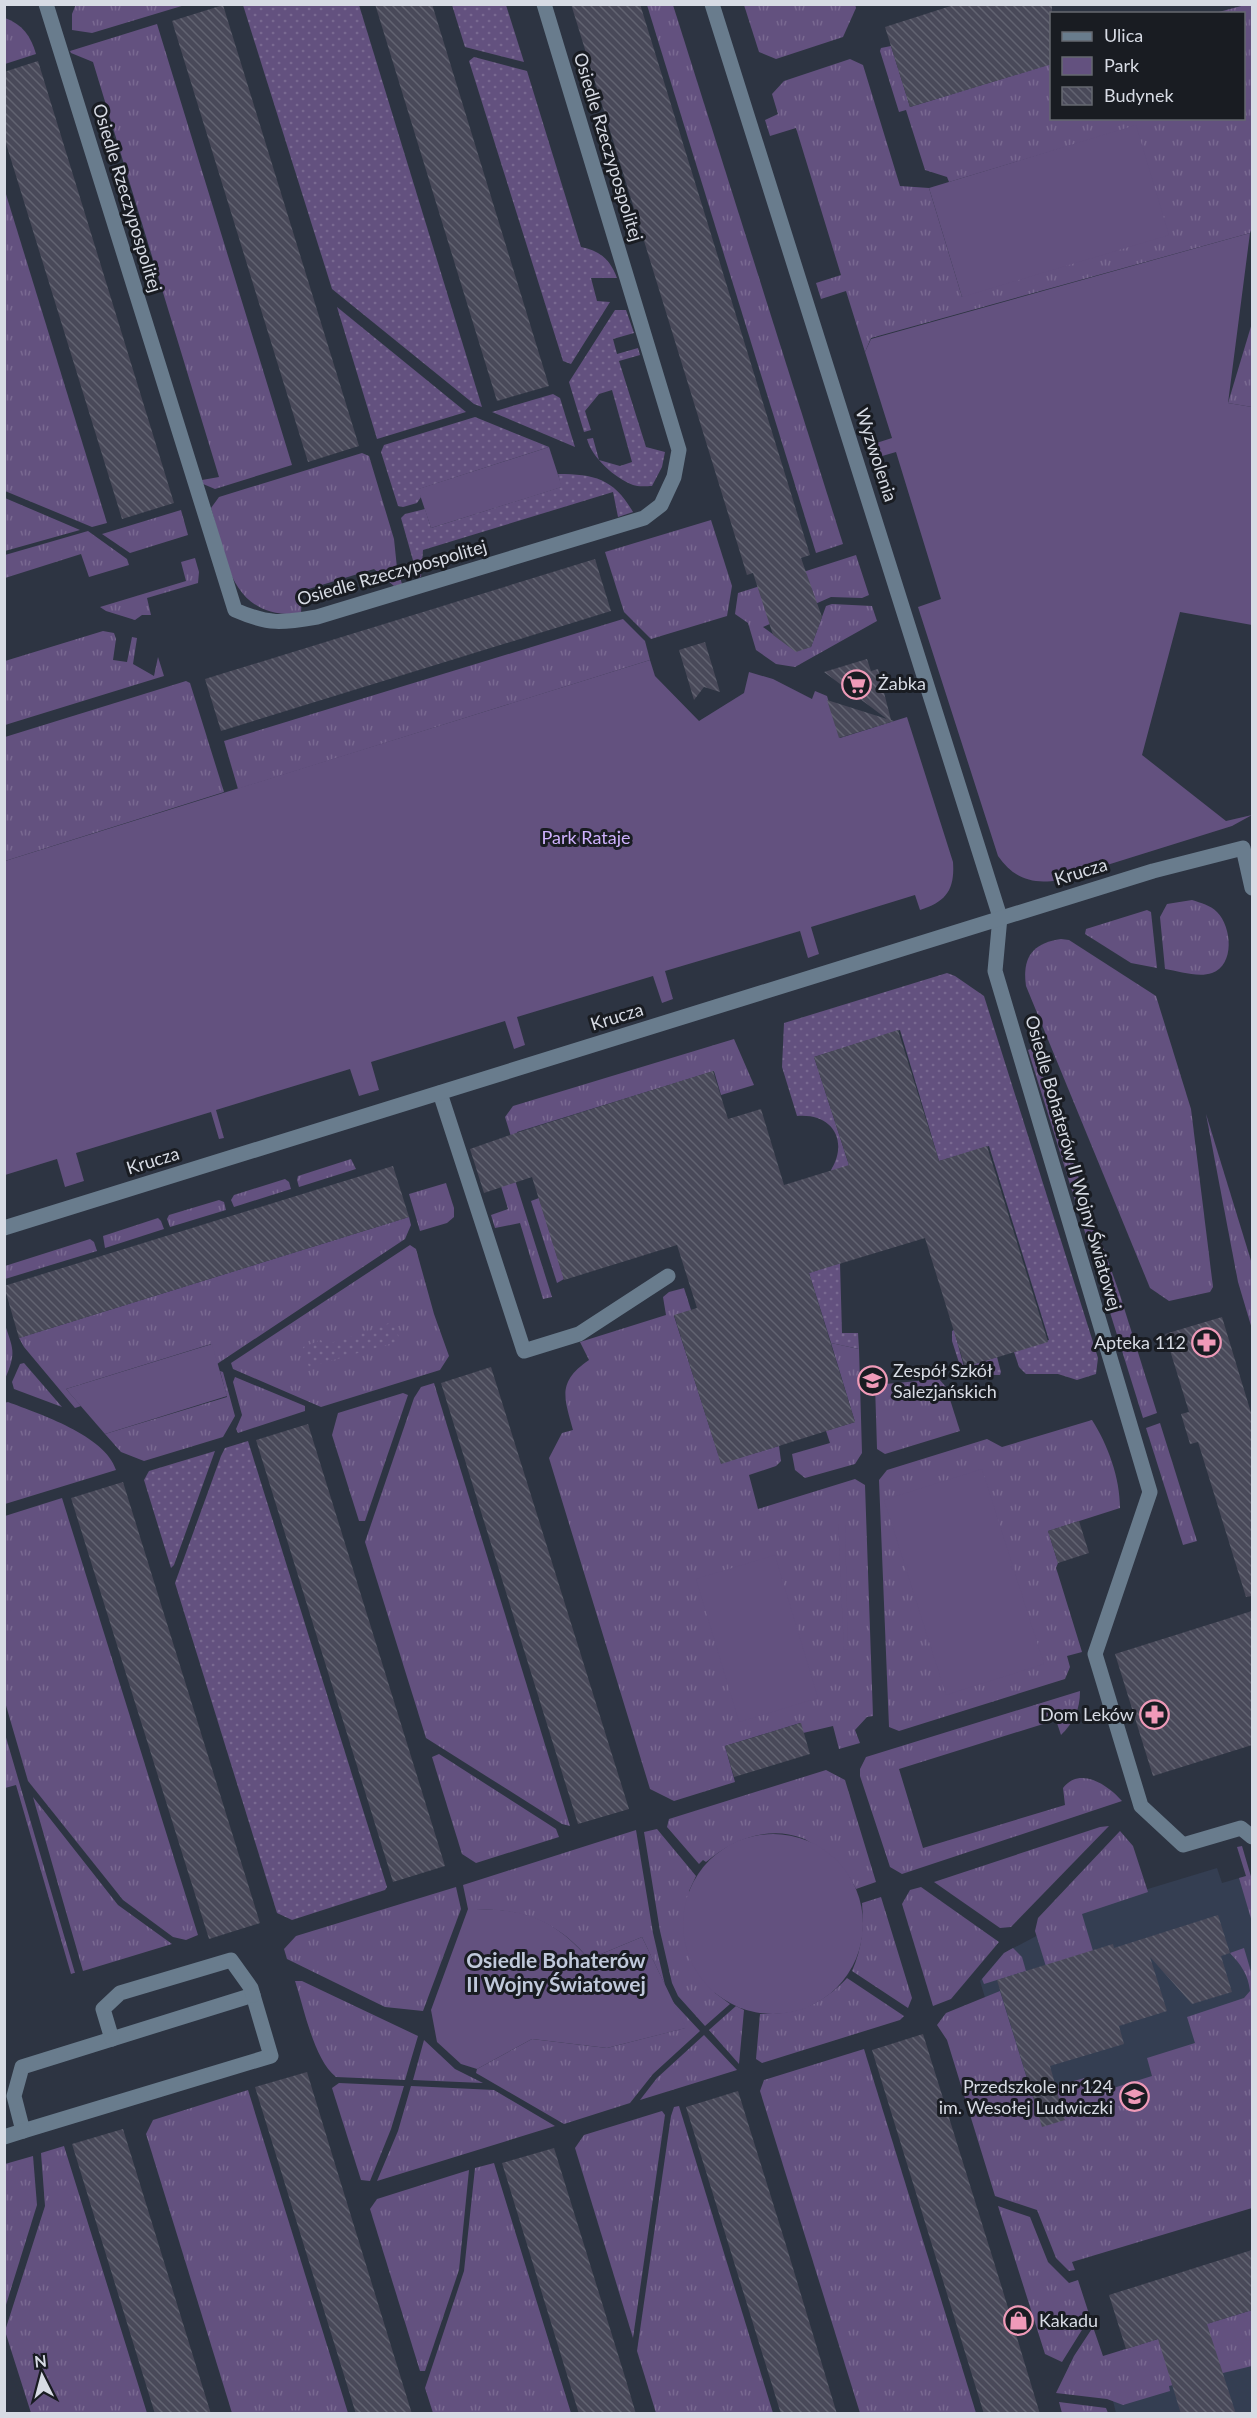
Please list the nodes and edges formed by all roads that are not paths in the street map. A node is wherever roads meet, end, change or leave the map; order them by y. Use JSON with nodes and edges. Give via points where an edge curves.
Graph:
{"nodes":[{"id":1,"x":46,"y":4,"type":"edge"},
{"id":2,"x":544,"y":4,"type":"edge"},
{"id":3,"x":712,"y":4,"type":"edge"},
{"id":4,"x":1252,"y":888,"type":"edge"},
{"id":5,"x":1000,"y":917,"type":"junction"},
{"id":6,"x":440,"y":1092,"type":"junction"},
{"id":7,"x":4,"y":1228,"type":"edge"},
{"id":8,"x":668,"y":1276,"type":"dead end"},
{"id":9,"x":1252,"y":1837,"type":"edge"},
{"id":10,"x":253,"y":1995,"type":"junction"},
{"id":11,"x":112,"y":2039,"type":"junction"},
{"id":12,"x":23,"y":2131,"type":"junction"},
{"id":13,"x":4,"y":2137,"type":"edge"}],
"edges":[{"from":1,"to":2,"type":"street","name":"Osiedle Rzeczypospolitej","via":[[235,610],[283,623],[317,617],[644,518],[661,505],[674,477],[680,450]]},
{"from":3,"to":5,"type":"street","name":"Wyzwolenia"},
{"from":4,"to":5,"type":"street","name":"Krucza","via":[[1243,848]]},
{"from":5,"to":6,"type":"street","name":"Krucza"},
{"from":5,"to":9,"type":"street","name":"Osiedle Bohaterów II Wojny Światowej","via":[[995,971],[1150,1492],[1095,1654],[1141,1806],[1183,1845],[1241,1828]]},
{"from":6,"to":7,"type":"street","name":"Krucza"},
{"from":6,"to":8,"type":"street","via":[[524,1351],[579,1334]]},
{"from":10,"to":11,"type":"street"},
{"from":10,"to":11,"type":"street","via":[[231,1960],[120,1993],[103,2009]]},
{"from":10,"to":12,"type":"street","via":[[271,2056]]},
{"from":11,"to":12,"type":"street","via":[[22,2067],[14,2096]]},
{"from":12,"to":13,"type":"street"}]}
